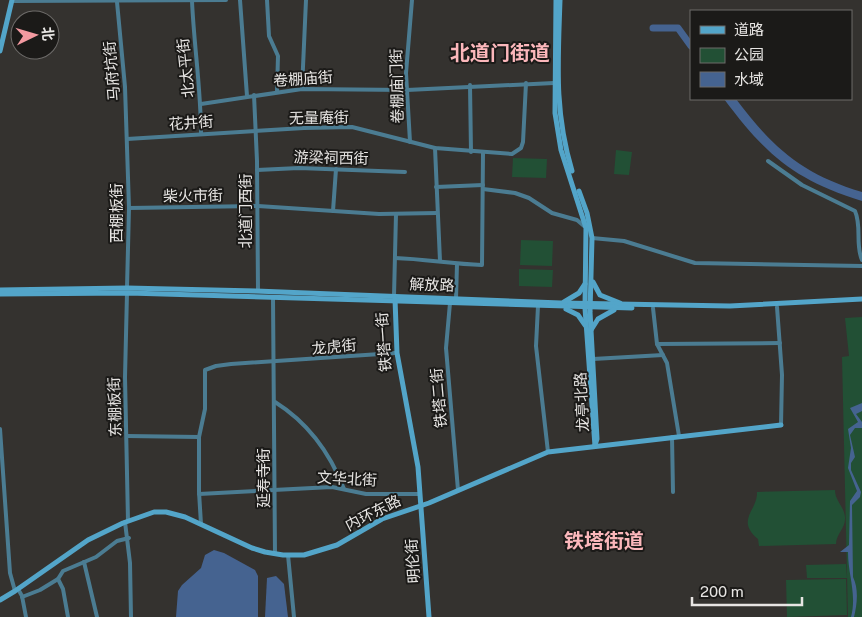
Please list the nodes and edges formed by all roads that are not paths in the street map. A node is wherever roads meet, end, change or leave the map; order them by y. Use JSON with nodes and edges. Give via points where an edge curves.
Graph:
{"nodes":[{"id":1,"x":156,"y":0,"type":"edge"},
{"id":2,"x":226,"y":0,"type":"edge"},
{"id":3,"x":240,"y":0,"type":"edge"},
{"id":4,"x":268,"y":0,"type":"edge"},
{"id":5,"x":306,"y":0,"type":"edge"},
{"id":6,"x":412,"y":0,"type":"edge"},
{"id":7,"x":556,"y":0,"type":"edge"},
{"id":8,"x":560,"y":0,"type":"edge"},
{"id":9,"x":12,"y":1,"type":"edge"},
{"id":10,"x":192,"y":1,"type":"edge"},
{"id":11,"x":117,"y":2,"type":"junction"},
{"id":12,"x":1,"y":42,"type":"edge"},
{"id":13,"x":0,"y":51,"type":"edge"},
{"id":14,"x":526,"y":83,"type":"junction"},
{"id":15,"x":554,"y":83,"type":"junction"},
{"id":16,"x":470,"y":86,"type":"junction"},
{"id":17,"x":302,"y":89,"type":"junction"},
{"id":18,"x":407,"y":90,"type":"junction"},
{"id":19,"x":277,"y":91,"type":"junction"},
{"id":20,"x":254,"y":95,"type":"junction"},
{"id":21,"x":247,"y":96,"type":"junction"},
{"id":22,"x":201,"y":104,"type":"junction"},
{"id":23,"x":256,"y":131,"type":"junction"},
{"id":24,"x":201,"y":134,"type":"junction"},
{"id":25,"x":127,"y":139,"type":"junction"},
{"id":26,"x":410,"y":142,"type":"junction"},
{"id":27,"x":435,"y":148,"type":"junction"},
{"id":28,"x":471,"y":152,"type":"junction"},
{"id":29,"x":483,"y":153,"type":"junction"},
{"id":30,"x":768,"y":161,"type":"dead end"},
{"id":31,"x":336,"y":169,"type":"junction"},
{"id":32,"x":257,"y":170,"type":"junction"},
{"id":33,"x":404,"y":172,"type":"dead end"},
{"id":34,"x":436,"y":187,"type":"junction"},
{"id":35,"x":483,"y":187,"type":"junction"},
{"id":36,"x":258,"y":206,"type":"junction"},
{"id":37,"x":129,"y":208,"type":"junction"},
{"id":38,"x":333,"y":212,"type":"junction"},
{"id":39,"x":437,"y":213,"type":"junction"},
{"id":40,"x":396,"y":214,"type":"junction"},
{"id":41,"x":586,"y":228,"type":"junction"},
{"id":42,"x":592,"y":238,"type":"junction"},
{"id":43,"x":395,"y":258,"type":"junction"},
{"id":44,"x":862,"y":260,"type":"edge"},
{"id":45,"x":440,"y":261,"type":"junction"},
{"id":46,"x":457,"y":264,"type":"junction"},
{"id":47,"x":862,"y":266,"type":"edge"},
{"id":48,"x":589,"y":275,"type":"junction"},
{"id":49,"x":0,"y":290,"type":"edge"},
{"id":50,"x":127,"y":290,"type":"junction"},
{"id":51,"x":258,"y":291,"type":"junction"},
{"id":52,"x":0,"y":294,"type":"edge"},
{"id":53,"x":273,"y":298,"type":"junction"},
{"id":54,"x":456,"y":299,"type":"junction"},
{"id":55,"x":395,"y":300,"type":"junction"},
{"id":56,"x":862,"y":300,"type":"edge"},
{"id":57,"x":450,"y":303,"type":"junction"},
{"id":58,"x":561,"y":305,"type":"junction"},
{"id":59,"x":538,"y":306,"type":"junction"},
{"id":60,"x":588,"y":306,"type":"junction"},
{"id":61,"x":623,"y":306,"type":"junction"},
{"id":62,"x":777,"y":307,"type":"junction"},
{"id":63,"x":653,"y":308,"type":"junction"},
{"id":64,"x":589,"y":331,"type":"junction"},
{"id":65,"x":780,"y":343,"type":"junction"},
{"id":66,"x":657,"y":344,"type":"junction"},
{"id":67,"x":395,"y":353,"type":"junction"},
{"id":68,"x":663,"y":355,"type":"junction"},
{"id":69,"x":593,"y":360,"type":"junction"},
{"id":70,"x":274,"y":363,"type":"junction"},
{"id":71,"x":275,"y":402,"type":"junction"},
{"id":72,"x":781,"y":425,"type":"joint"},
{"id":73,"x":0,"y":430,"type":"edge"},
{"id":74,"x":127,"y":436,"type":"junction"},
{"id":75,"x":680,"y":436,"type":"junction"},
{"id":76,"x":199,"y":437,"type":"junction"},
{"id":77,"x":672,"y":437,"type":"junction"},
{"id":78,"x":595,"y":446,"type":"junction"},
{"id":79,"x":548,"y":452,"type":"junction"},
{"id":80,"x":344,"y":489,"type":"junction"},
{"id":81,"x":275,"y":490,"type":"junction"},
{"id":82,"x":458,"y":490,"type":"junction"},
{"id":83,"x":672,"y":492,"type":"dead end"},
{"id":84,"x":199,"y":494,"type":"junction"},
{"id":85,"x":418,"y":494,"type":"junction"},
{"id":86,"x":420,"y":504,"type":"junction"},
{"id":87,"x":127,"y":521,"type":"junction"},
{"id":88,"x":201,"y":524,"type":"junction"},
{"id":89,"x":129,"y":538,"type":"junction"},
{"id":90,"x":276,"y":554,"type":"junction"},
{"id":91,"x":288,"y":555,"type":"junction"},
{"id":92,"x":84,"y":562,"type":"junction"},
{"id":93,"x":58,"y":579,"type":"junction"},
{"id":94,"x":17,"y":590,"type":"junction"},
{"id":95,"x":22,"y":597,"type":"junction"},
{"id":96,"x":0,"y":600,"type":"edge"},
{"id":97,"x":26,"y":617,"type":"edge"},
{"id":98,"x":68,"y":617,"type":"edge"},
{"id":99,"x":97,"y":617,"type":"edge"},
{"id":100,"x":131,"y":617,"type":"edge"},
{"id":101,"x":294,"y":617,"type":"edge"},
{"id":102,"x":428,"y":617,"type":"edge"}],
"edges":[{"from":1,"to":10,"type":"street"},
{"from":1,"to":11,"type":"street"},
{"from":2,"to":10,"type":"street"},
{"from":3,"to":21,"type":"street"},
{"from":4,"to":19,"type":"street","via":[[269,36],[278,56]]},
{"from":5,"to":17,"type":"street"},
{"from":6,"to":18,"type":"street","name":"卷棚庙门街"},
{"from":7,"to":15,"type":"main road","name":"龙亭北路"},
{"from":8,"to":42,"type":"main road","name":"龙亭北路","via":[[560,121]]},
{"from":9,"to":11,"type":"street"},
{"from":9,"to":12,"type":"main road"},
{"from":10,"to":22,"type":"street","name":"北太平街","via":[[194,55]]},
{"from":11,"to":25,"type":"street","name":"马府坑街","via":[[126,87]]},
{"from":12,"to":13,"type":"main road"},
{"from":14,"to":15,"type":"street","name":"卷棚庙街"},
{"from":14,"to":16,"type":"street","name":"卷棚庙街"},
{"from":14,"to":29,"type":"street","name":"无量庵街","via":[[521,148],[512,154]]},
{"from":15,"to":41,"type":"main road","name":"龙亭北路","via":[[554,113],[559,140]]},
{"from":16,"to":18,"type":"street","name":"卷棚庙街"},
{"from":16,"to":28,"type":"street"},
{"from":17,"to":18,"type":"street","name":"卷棚庙街"},
{"from":17,"to":19,"type":"street","name":"卷棚庙街"},
{"from":18,"to":26,"type":"street","name":"卷棚庙门街"},
{"from":19,"to":20,"type":"street","name":"卷棚庙街"},
{"from":20,"to":21,"type":"street","name":"卷棚庙街"},
{"from":20,"to":23,"type":"street","name":"北道门西街"},
{"from":21,"to":22,"type":"street","name":"卷棚庙街"},
{"from":22,"to":24,"type":"street","name":"北太平街"},
{"from":23,"to":24,"type":"street","name":"花井街"},
{"from":23,"to":26,"type":"street","name":"无量庵街","via":[[352,128]]},
{"from":23,"to":32,"type":"street","name":"北道门西街"},
{"from":24,"to":25,"type":"street","name":"花井街"},
{"from":25,"to":37,"type":"street","name":"西棚板街"},
{"from":26,"to":27,"type":"street","name":"无量庵街"},
{"from":27,"to":28,"type":"street","name":"无量庵街"},
{"from":27,"to":34,"type":"street"},
{"from":28,"to":29,"type":"street","name":"无量庵街"},
{"from":29,"to":35,"type":"street"},
{"from":30,"to":44,"type":"street","via":[[802,185],[855,211]]},
{"from":31,"to":32,"type":"street","name":"游梁祠西街"},
{"from":31,"to":33,"type":"street","name":"游梁祠西街"},
{"from":31,"to":38,"type":"street"},
{"from":32,"to":36,"type":"street","name":"北道门西街"},
{"from":34,"to":35,"type":"street"},
{"from":34,"to":39,"type":"street"},
{"from":35,"to":41,"type":"street","via":[[529,198],[552,213],[580,221]]},
{"from":35,"to":46,"type":"street","via":[[482,264]]},
{"from":36,"to":37,"type":"street","name":"柴火市街"},
{"from":36,"to":38,"type":"street","name":"柴火市街"},
{"from":36,"to":51,"type":"street","name":"北道门西街"},
{"from":37,"to":50,"type":"street","name":"西棚板街"},
{"from":38,"to":40,"type":"street","name":"柴火市街"},
{"from":39,"to":40,"type":"street","name":"柴火市街"},
{"from":39,"to":45,"type":"street"},
{"from":40,"to":43,"type":"street"},
{"from":41,"to":48,"type":"main road","name":"龙亭北路"},
{"from":42,"to":47,"type":"street","via":[[624,241],[695,263]]},
{"from":42,"to":48,"type":"main road","name":"龙亭北路"},
{"from":43,"to":45,"type":"street"},
{"from":43,"to":55,"type":"street"},
{"from":45,"to":46,"type":"street"},
{"from":46,"to":54,"type":"street"},
{"from":48,"to":58,"type":"main road","via":[[579,293]]},
{"from":48,"to":60,"type":"main road","name":"龙亭北路"},
{"from":48,"to":61,"type":"main road","via":[[600,294]]},
{"from":49,"to":50,"type":"main road","name":"解放路"},
{"from":50,"to":51,"type":"main road","name":"解放路"},
{"from":50,"to":52,"type":"main road","name":"解放路"},
{"from":50,"to":53,"type":"main road","name":"解放路"},
{"from":50,"to":74,"type":"street","name":"东棚板街"},
{"from":51,"to":55,"type":"main road","name":"解放路"},
{"from":53,"to":55,"type":"main road","name":"解放路"},
{"from":53,"to":70,"type":"street","name":"延寿寺街"},
{"from":54,"to":55,"type":"main road","name":"解放路"},
{"from":54,"to":58,"type":"main road","name":"解放路"},
{"from":55,"to":57,"type":"main road","name":"解放路"},
{"from":55,"to":67,"type":"main road","name":"铁塔一街"},
{"from":55,"to":86,"type":"main road","name":"铁塔一街","via":[[397,353],[418,467]]},
{"from":56,"to":61,"type":"main road","name":"解放路","via":[[730,306]]},
{"from":56,"to":62,"type":"main road","name":"解放路"},
{"from":57,"to":59,"type":"main road","name":"解放路"},
{"from":57,"to":82,"type":"street","name":"铁塔二街","via":[[446,348]]},
{"from":58,"to":59,"type":"main road","name":"解放路"},
{"from":58,"to":60,"type":"main road","name":"解放路"},
{"from":58,"to":64,"type":"main road","via":[[578,315]]},
{"from":59,"to":79,"type":"street","via":[[536,346]]},
{"from":60,"to":61,"type":"main road","name":"解放路"},
{"from":60,"to":64,"type":"main road","name":"龙亭北路"},
{"from":61,"to":63,"type":"main road","name":"解放路"},
{"from":61,"to":64,"type":"main road","via":[[603,315]]},
{"from":62,"to":63,"type":"main road","name":"解放路"},
{"from":62,"to":65,"type":"street"},
{"from":63,"to":66,"type":"street"},
{"from":64,"to":69,"type":"main road","name":"龙亭北路"},
{"from":64,"to":78,"type":"main road","name":"龙亭北路"},
{"from":65,"to":66,"type":"street"},
{"from":65,"to":72,"type":"street"},
{"from":66,"to":68,"type":"street"},
{"from":67,"to":70,"type":"street","name":"龙虎街"},
{"from":67,"to":85,"type":"main road","name":"铁塔一街"},
{"from":68,"to":69,"type":"street"},
{"from":68,"to":75,"type":"street"},
{"from":69,"to":78,"type":"main road","name":"龙亭北路"},
{"from":70,"to":71,"type":"street","name":"延寿寺街"},
{"from":70,"to":76,"type":"street","name":"龙虎街","via":[[230,364],[205,370]]},
{"from":71,"to":80,"type":"street","via":[[290,412],[315,438],[330,457]]},
{"from":71,"to":81,"type":"street","name":"延寿寺街"},
{"from":72,"to":75,"type":"main road","name":"内环东路"},
{"from":73,"to":94,"type":"street","via":[[10,573]]},
{"from":74,"to":76,"type":"street"},
{"from":74,"to":87,"type":"street","name":"东棚板街"},
{"from":75,"to":77,"type":"main road","name":"内环东路"},
{"from":76,"to":84,"type":"street"},
{"from":77,"to":78,"type":"main road","name":"内环东路"},
{"from":77,"to":83,"type":"street"},
{"from":78,"to":79,"type":"main road","name":"内环东路"},
{"from":79,"to":82,"type":"main road","name":"内环东路"},
{"from":80,"to":81,"type":"street","name":"文华北街"},
{"from":80,"to":85,"type":"street","name":"文华北街","via":[[366,494]]},
{"from":81,"to":84,"type":"street","name":"文华北街"},
{"from":81,"to":90,"type":"street","name":"延寿寺街"},
{"from":82,"to":86,"type":"main road","name":"内环东路"},
{"from":84,"to":88,"type":"street"},
{"from":85,"to":86,"type":"main road","name":"铁塔一街"},
{"from":86,"to":91,"type":"main road","name":"内环东路","via":[[378,521],[337,545]]},
{"from":86,"to":102,"type":"main road","name":"明伦街"},
{"from":87,"to":88,"type":"main road","name":"内环东路","via":[[162,511]]},
{"from":87,"to":89,"type":"street","name":"东棚板街"},
{"from":87,"to":94,"type":"main road","name":"内环东路","via":[[88,540]]},
{"from":88,"to":90,"type":"main road","name":"内环东路","via":[[252,548]]},
{"from":89,"to":92,"type":"street","via":[[114,543]]},
{"from":89,"to":100,"type":"street","name":"东棚板街"},
{"from":90,"to":91,"type":"main road","name":"内环东路"},
{"from":91,"to":101,"type":"street"},
{"from":92,"to":93,"type":"street","via":[[63,571]]},
{"from":92,"to":99,"type":"street"},
{"from":93,"to":95,"type":"street"},
{"from":93,"to":98,"type":"street"},
{"from":94,"to":95,"type":"street"},
{"from":94,"to":96,"type":"main road","name":"内环东路"},
{"from":95,"to":97,"type":"street"}]}
